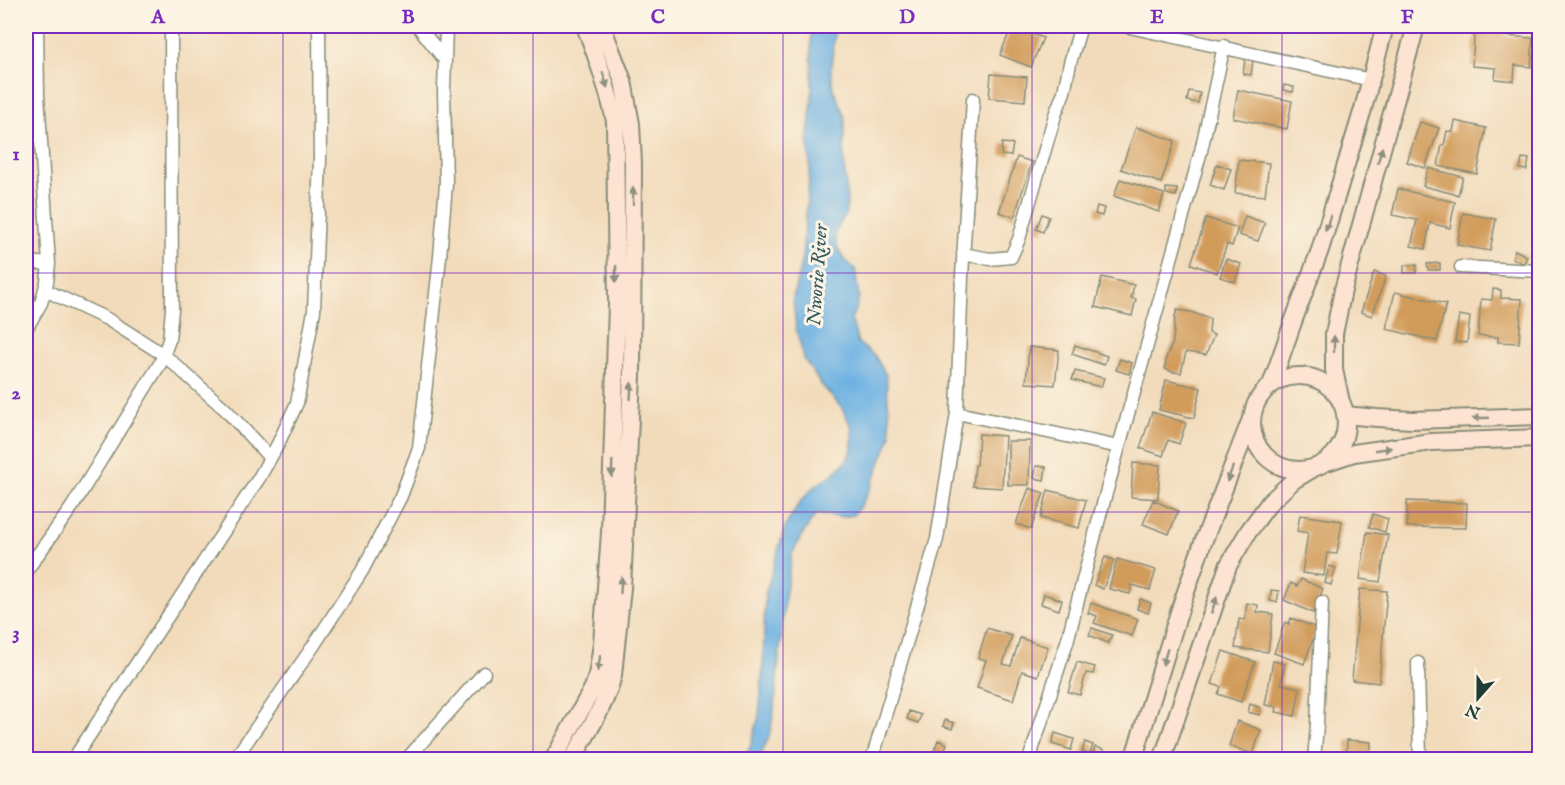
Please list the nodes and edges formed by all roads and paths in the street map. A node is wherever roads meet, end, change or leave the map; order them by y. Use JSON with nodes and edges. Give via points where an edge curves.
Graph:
{"nodes":[{"id":1,"x":37,"y":26,"type":"edge"},
{"id":2,"x":171,"y":26,"type":"edge"},
{"id":3,"x":318,"y":26,"type":"edge"},
{"id":4,"x":418,"y":26,"type":"edge"},
{"id":5,"x":446,"y":26,"type":"edge"},
{"id":6,"x":585,"y":26,"type":"edge"},
{"id":7,"x":602,"y":26,"type":"edge"},
{"id":8,"x":1081,"y":26,"type":"edge"},
{"id":9,"x":1125,"y":26,"type":"edge"},
{"id":10,"x":1385,"y":26,"type":"edge"},
{"id":11,"x":1416,"y":26,"type":"edge"},
{"id":12,"x":1224,"y":46,"type":"junction"},
{"id":13,"x":445,"y":60,"type":"junction"},
{"id":14,"x":1371,"y":80,"type":"junction"},
{"id":15,"x":973,"y":99,"type":"dead end"},
{"id":16,"x":963,"y":254,"type":"junction"},
{"id":17,"x":26,"y":262,"type":"edge"},
{"id":18,"x":49,"y":264,"type":"junction"},
{"id":19,"x":1461,"y":267,"type":"dead end"},
{"id":20,"x":1539,"y":271,"type":"edge"},
{"id":21,"x":45,"y":290,"type":"junction"},
{"id":22,"x":26,"y":329,"type":"edge"},
{"id":23,"x":164,"y":355,"type":"junction"},
{"id":24,"x":1271,"y":385,"type":"junction"},
{"id":25,"x":1343,"y":408,"type":"junction"},
{"id":26,"x":957,"y":413,"type":"junction"},
{"id":27,"x":1539,"y":416,"type":"edge"},
{"id":28,"x":1251,"y":419,"type":"junction"},
{"id":29,"x":1539,"y":438,"type":"edge"},
{"id":30,"x":1119,"y":447,"type":"junction"},
{"id":31,"x":270,"y":458,"type":"junction"},
{"id":32,"x":1320,"y":465,"type":"junction"},
{"id":33,"x":26,"y":571,"type":"edge"},
{"id":34,"x":1323,"y":602,"type":"dead end"},
{"id":35,"x":1418,"y":663,"type":"dead end"},
{"id":36,"x":484,"y":673,"type":"dead end"},
{"id":37,"x":74,"y":759,"type":"edge"},
{"id":38,"x":234,"y":759,"type":"edge"},
{"id":39,"x":406,"y":759,"type":"edge"},
{"id":40,"x":553,"y":759,"type":"edge"},
{"id":41,"x":572,"y":759,"type":"edge"},
{"id":42,"x":872,"y":759,"type":"edge"},
{"id":43,"x":1029,"y":759,"type":"edge"},
{"id":44,"x":1133,"y":759,"type":"edge"},
{"id":45,"x":1162,"y":759,"type":"edge"},
{"id":46,"x":1314,"y":759,"type":"edge"},
{"id":47,"x":1420,"y":759,"type":"edge"}],
"edges":[{"from":1,"to":18,"type":"street"},
{"from":2,"to":23,"type":"street","via":[[172,309]]},
{"from":3,"to":31,"type":"street","via":[[320,159],[314,311],[297,403]]},
{"from":4,"to":13,"type":"street"},
{"from":5,"to":13,"type":"street"},
{"from":6,"to":40,"type":"street","one_way":true,"via":[[615,121],[616,304],[610,542],[597,676]]},
{"from":41,"to":7,"type":"street","one_way":true,"via":[[595,719],[613,675],[622,588],[632,376],[631,124],[623,81]]},
{"from":8,"to":16,"type":"street","via":[[1065,92],[1011,257],[990,259]]},
{"from":9,"to":12,"type":"street"},
{"from":10,"to":14,"type":"street"},
{"from":25,"to":11,"type":"street","one_way":true,"via":[[1334,370],[1335,334],[1343,290]]},
{"from":12,"to":14,"type":"street"},
{"from":12,"to":30,"type":"street","via":[[1201,151]]},
{"from":13,"to":38,"type":"street","via":[[446,184],[419,448],[401,496],[362,571]]},
{"from":14,"to":24,"type":"street","one_way":true,"via":[[1320,250]]},
{"from":15,"to":16,"type":"street"},
{"from":16,"to":26,"type":"street"},
{"from":17,"to":18,"type":"street"},
{"from":18,"to":21,"type":"street"},
{"from":19,"to":20,"type":"street"},
{"from":21,"to":22,"type":"street"},
{"from":21,"to":23,"type":"street","via":[[106,319]]},
{"from":23,"to":31,"type":"street","via":[[225,409]]},
{"from":23,"to":33,"type":"street","via":[[72,507]]},
{"from":24,"to":25,"type":"street","via":[[1296,376],[1309,378],[1333,391]]},
{"from":24,"to":28,"type":"street","via":[[1261,394]]},
{"from":27,"to":25,"type":"street","one_way":true,"via":[[1412,420],[1377,418]]},
{"from":25,"to":32,"type":"street","via":[[1343,441],[1336,453]]},
{"from":26,"to":30,"type":"street"},
{"from":26,"to":42,"type":"street","via":[[937,539]]},
{"from":28,"to":32,"type":"street","via":[[1257,445],[1275,464],[1301,471]]},
{"from":28,"to":44,"type":"street","one_way":true,"via":[[1202,545]]},
{"from":32,"to":29,"type":"street","one_way":true,"via":[[1354,453],[1431,442]]},
{"from":30,"to":43,"type":"street","via":[[1067,642]]},
{"from":31,"to":37,"type":"street"},
{"from":45,"to":32,"type":"street","one_way":true,"via":[[1228,566],[1270,502],[1294,480]]},
{"from":34,"to":46,"type":"street"},
{"from":35,"to":47,"type":"street"},
{"from":36,"to":39,"type":"street"}]}
